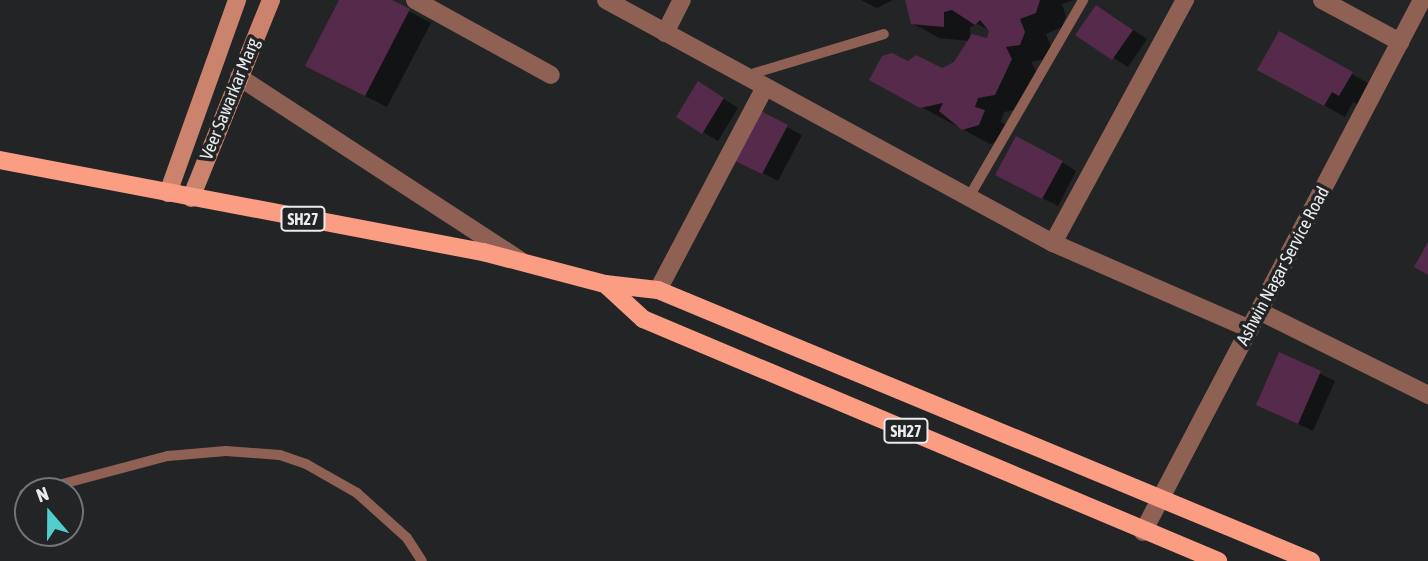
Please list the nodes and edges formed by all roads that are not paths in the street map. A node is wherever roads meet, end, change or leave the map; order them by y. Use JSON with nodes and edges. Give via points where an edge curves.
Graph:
{"nodes":[{"id":1,"x":237,"y":0,"type":"edge"},
{"id":2,"x":271,"y":0,"type":"edge"},
{"id":3,"x":415,"y":0,"type":"edge"},
{"id":4,"x":606,"y":0,"type":"edge"},
{"id":5,"x":682,"y":0,"type":"edge"},
{"id":6,"x":1083,"y":0,"type":"edge"},
{"id":7,"x":1185,"y":0,"type":"edge"},
{"id":8,"x":1322,"y":0,"type":"edge"},
{"id":9,"x":1422,"y":0,"type":"edge"},
{"id":10,"x":665,"y":33,"type":"junction"},
{"id":11,"x":884,"y":34,"type":"dead end"},
{"id":12,"x":1400,"y":43,"type":"junction"},
{"id":13,"x":551,"y":75,"type":"dead end"},
{"id":14,"x":745,"y":76,"type":"junction"},
{"id":15,"x":239,"y":77,"type":"junction"},
{"id":16,"x":765,"y":87,"type":"junction"},
{"id":17,"x":0,"y":160,"type":"edge"},
{"id":18,"x":168,"y":193,"type":"junction"},
{"id":19,"x":969,"y":197,"type":"junction"},
{"id":20,"x":191,"y":198,"type":"junction"},
{"id":21,"x":1054,"y":243,"type":"junction"},
{"id":22,"x":525,"y":264,"type":"junction"},
{"id":23,"x":605,"y":284,"type":"junction"},
{"id":24,"x":658,"y":290,"type":"junction"},
{"id":25,"x":1259,"y":311,"type":"junction"},
{"id":26,"x":1250,"y":329,"type":"junction"},
{"id":27,"x":1428,"y":395,"type":"edge"},
{"id":28,"x":84,"y":478,"type":"edge"},
{"id":29,"x":1161,"y":499,"type":"junction"},
{"id":30,"x":1143,"y":532,"type":"junction"},
{"id":31,"x":422,"y":561,"type":"edge"},
{"id":32,"x":1218,"y":561,"type":"edge"},
{"id":33,"x":1311,"y":561,"type":"edge"}],
"edges":[{"from":1,"to":18,"type":"street","name":"Veer Sawarkar Marg"},
{"from":2,"to":15,"type":"street","name":"Veer Sawarkar Marg"},
{"from":3,"to":13,"type":"street"},
{"from":4,"to":10,"type":"street"},
{"from":5,"to":10,"type":"street"},
{"from":6,"to":19,"type":"lane"},
{"from":7,"to":21,"type":"street"},
{"from":8,"to":12,"type":"street"},
{"from":9,"to":12,"type":"street","name":"Ashwin Nagar Service Road"},
{"from":10,"to":14,"type":"street"},
{"from":11,"to":14,"type":"lane"},
{"from":12,"to":25,"type":"street","name":"Ashwin Nagar Service Road"},
{"from":14,"to":16,"type":"street"},
{"from":15,"to":20,"type":"street","name":"Veer Sawarkar Marg"},
{"from":15,"to":22,"type":"street"},
{"from":16,"to":19,"type":"street"},
{"from":16,"to":24,"type":"street"},
{"from":17,"to":18,"type":"main road","name":"SH27","number":"SH27"},
{"from":18,"to":20,"type":"main road","name":"SH27","number":"SH27"},
{"from":19,"to":21,"type":"street"},
{"from":20,"to":22,"type":"main road","name":"SH27","number":"SH27"},
{"from":21,"to":26,"type":"street"},
{"from":22,"to":23,"type":"main road","name":"SH27","number":"SH27"},
{"from":23,"to":24,"type":"main road"},
{"from":23,"to":30,"type":"main road","name":"SH27","number":"SH27","via":[[643,319]]},
{"from":24,"to":29,"type":"main road"},
{"from":25,"to":26,"type":"street","name":"Ashwin Nagar Service Road"},
{"from":25,"to":27,"type":"street"},
{"from":26,"to":29,"type":"street","name":"Ashwin Nagar Service Road"},
{"from":28,"to":31,"type":"lane","via":[[168,456],[226,451],[280,455],[357,493],[407,538]]},
{"from":29,"to":30,"type":"street","name":"Ashwin Nagar Service Road"},
{"from":29,"to":33,"type":"main road"},
{"from":30,"to":32,"type":"main road","name":"SH27","number":"SH27"}]}
